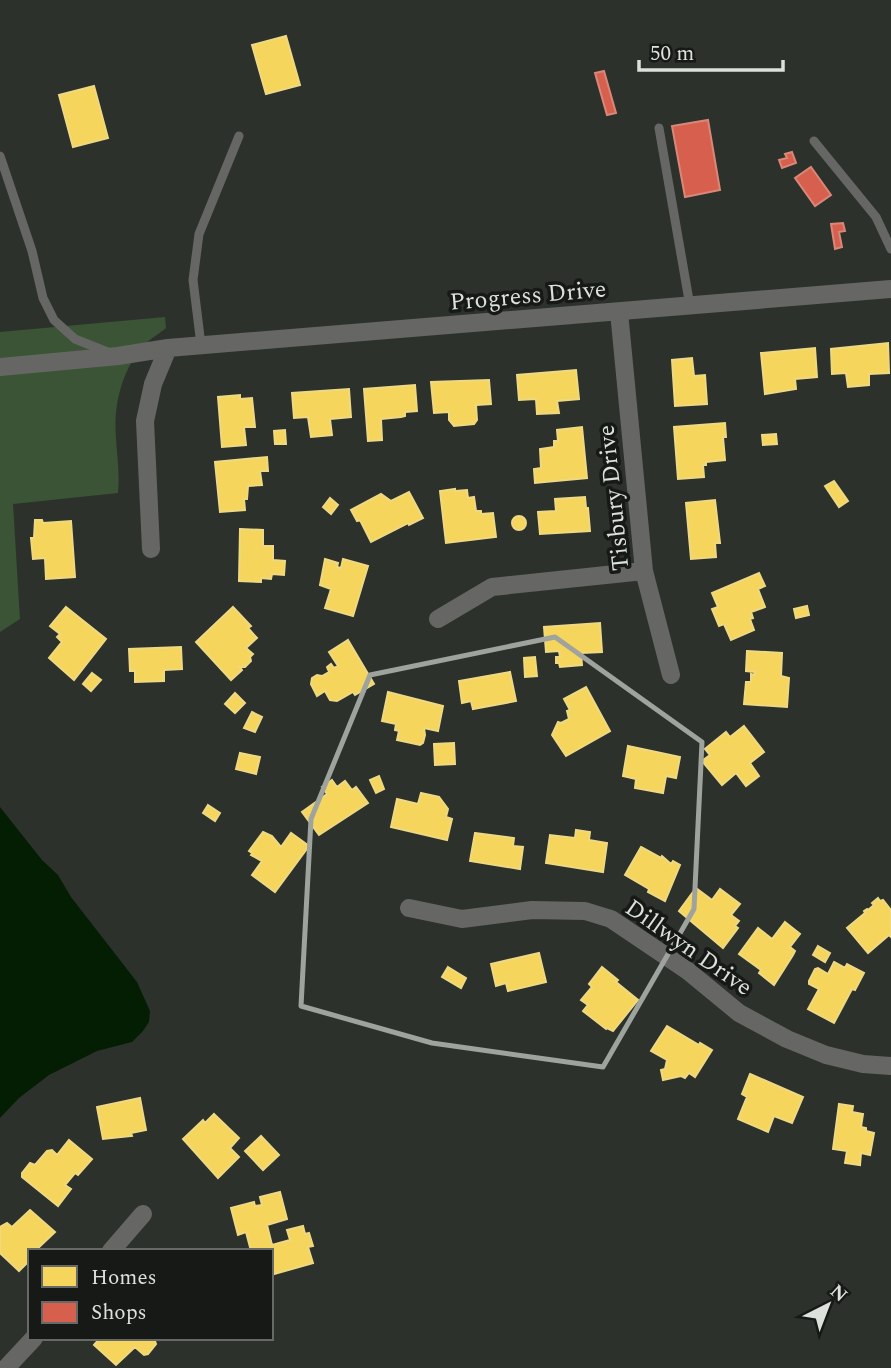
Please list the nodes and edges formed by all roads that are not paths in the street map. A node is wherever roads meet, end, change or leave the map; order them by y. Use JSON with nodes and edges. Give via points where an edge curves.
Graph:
{"nodes":[{"id":1,"x":659,"y":128,"type":"dead end"},
{"id":2,"x":239,"y":136,"type":"dead end"},
{"id":3,"x":814,"y":141,"type":"dead end"},
{"id":4,"x":0,"y":156,"type":"edge"},
{"id":5,"x":891,"y":249,"type":"edge"},
{"id":6,"x":891,"y":289,"type":"edge"},
{"id":7,"x":690,"y":306,"type":"junction"},
{"id":8,"x":620,"y":313,"type":"junction"},
{"id":9,"x":201,"y":345,"type":"junction"},
{"id":10,"x":168,"y":348,"type":"junction"},
{"id":11,"x":118,"y":356,"type":"junction"},
{"id":12,"x":0,"y":367,"type":"edge"},
{"id":13,"x":151,"y":549,"type":"dead end"},
{"id":14,"x":644,"y":571,"type":"junction"},
{"id":15,"x":438,"y":619,"type":"dead end"},
{"id":16,"x":671,"y":675,"type":"dead end"},
{"id":17,"x":409,"y":908,"type":"dead end"},
{"id":18,"x":891,"y":1066,"type":"edge"},
{"id":19,"x":143,"y":1214,"type":"dead end"},
{"id":20,"x":113,"y":1249,"type":"edge"},
{"id":21,"x":32,"y":1340,"type":"edge"},
{"id":22,"x":6,"y":1368,"type":"edge"}],
"edges":[{"from":1,"to":7,"type":"lane"},
{"from":2,"to":9,"type":"lane","via":[[199,234],[193,280]]},
{"from":3,"to":5,"type":"lane","via":[[876,217]]},
{"from":4,"to":11,"type":"lane","via":[[43,298],[54,320],[75,339]]},
{"from":6,"to":7,"type":"street","name":"Progress Drive"},
{"from":7,"to":8,"type":"street","name":"Progress Drive"},
{"from":8,"to":9,"type":"street","name":"Progress Drive"},
{"from":8,"to":14,"type":"street","name":"Tisbury Drive"},
{"from":9,"to":10,"type":"street","name":"Progress Drive"},
{"from":10,"to":11,"type":"street","name":"Progress Drive"},
{"from":10,"to":13,"type":"street","via":[[145,421]]},
{"from":11,"to":12,"type":"street","name":"Progress Drive"},
{"from":14,"to":15,"type":"street","via":[[492,587]]},
{"from":14,"to":16,"type":"street","name":"Tisbury Drive"},
{"from":17,"to":18,"type":"street","name":"Dillwyn Drive","via":[[463,919],[532,910],[585,911],[611,919],[688,971],[739,1013],[787,1039],[827,1055]]},
{"from":19,"to":20,"type":"street"},
{"from":21,"to":22,"type":"street"}]}
